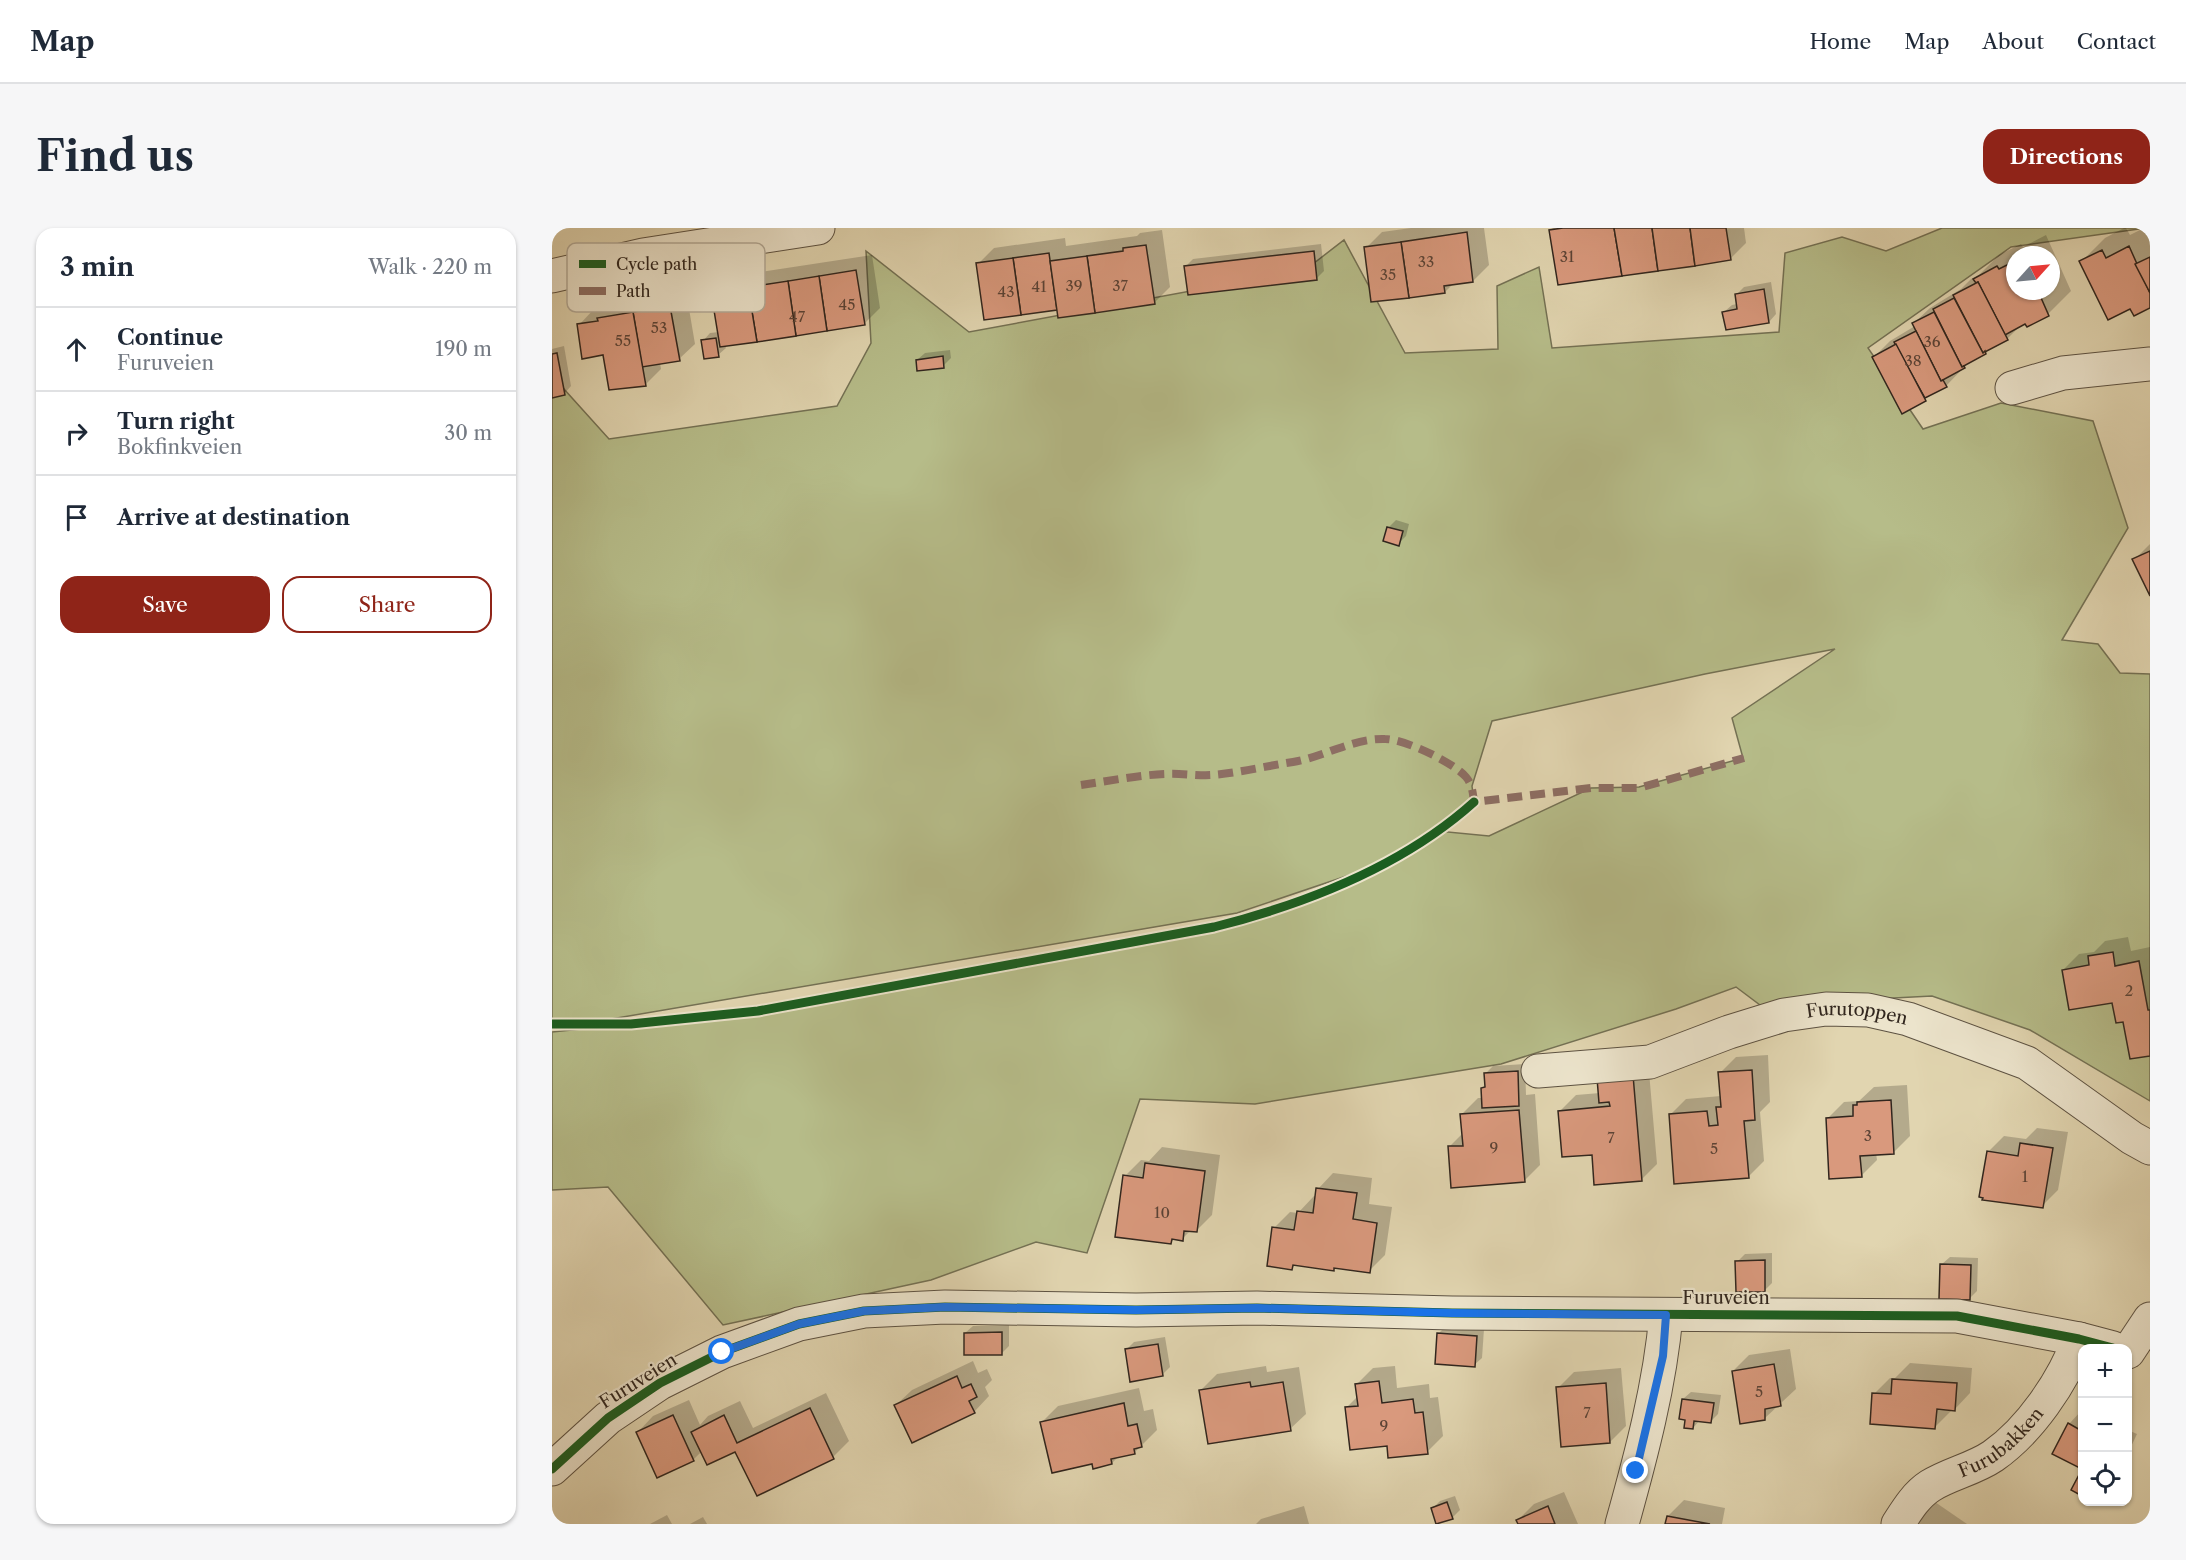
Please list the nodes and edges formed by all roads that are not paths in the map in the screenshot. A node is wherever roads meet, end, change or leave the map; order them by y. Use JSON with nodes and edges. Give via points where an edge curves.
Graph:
{"nodes":[{"id":1,"x":818,"y":228,"type":"edge"},
{"id":2,"x":721,"y":243,"type":"edge"},
{"id":3,"x":567,"y":273,"type":"edge"},
{"id":4,"x":552,"y":276,"type":"edge"},
{"id":5,"x":2150,"y":364,"type":"edge"},
{"id":6,"x":2012,"y":388,"type":"dead end"},
{"id":7,"x":1538,"y":1071,"type":"dead end"},
{"id":8,"x":2150,"y":1148,"type":"edge"},
{"id":9,"x":1666,"y":1315,"type":"junction"},
{"id":10,"x":2150,"y":1319,"type":"edge"},
{"id":11,"x":2079,"y":1339,"type":"junction"},
{"id":12,"x":2098,"y":1344,"type":"edge"},
{"id":13,"x":2132,"y":1345,"type":"edge"},
{"id":14,"x":2132,"y":1355,"type":"edge"},
{"id":15,"x":2150,"y":1367,"type":"edge"},
{"id":16,"x":552,"y":1468,"type":"edge"},
{"id":17,"x":1622,"y":1524,"type":"edge"},
{"id":18,"x":1898,"y":1524,"type":"edge"}],
"edges":[{"from":1,"to":2,"type":"street"},
{"from":3,"to":4,"type":"street"},
{"from":5,"to":6,"type":"street","via":[[2063,373]]},
{"from":7,"to":8,"type":"street","name":"Furutoppen","via":[[1650,1062],[1702,1029],[1826,1009],[1868,1010],[1908,1019],[2027,1063]]},
{"from":9,"to":11,"type":"street","name":"Furuveien","via":[[1957,1316]]},
{"from":9,"to":16,"type":"street","name":"Furuveien","via":[[1257,1308],[945,1307],[864,1311],[799,1324],[722,1352],[660,1383],[609,1418]]},
{"from":9,"to":17,"type":"street","via":[[1663,1356]]},
{"from":10,"to":13,"type":"street"},
{"from":11,"to":12,"type":"street","name":"Furuveien"},
{"from":11,"to":18,"type":"street","name":"Furubakken","via":[[2056,1388],[2019,1432],[1993,1456],[1931,1486],[1914,1500]]},
{"from":14,"to":15,"type":"street"}]}
